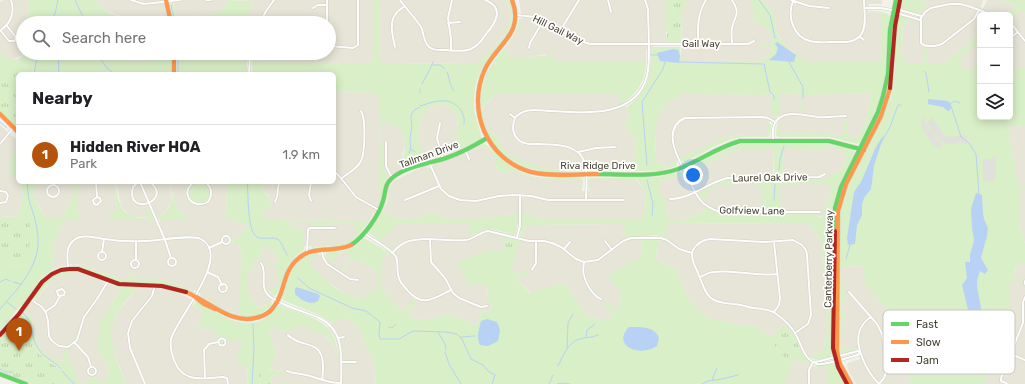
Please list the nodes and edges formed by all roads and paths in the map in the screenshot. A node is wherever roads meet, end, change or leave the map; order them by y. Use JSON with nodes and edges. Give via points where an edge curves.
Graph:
{"nodes":[{"id":1,"x":11,"y":0,"type":"edge"},
{"id":2,"x":131,"y":0,"type":"edge"},
{"id":3,"x":180,"y":0,"type":"edge"},
{"id":4,"x":206,"y":0,"type":"edge"},
{"id":5,"x":211,"y":0,"type":"edge"},
{"id":6,"x":274,"y":0,"type":"edge"},
{"id":7,"x":327,"y":0,"type":"edge"},
{"id":8,"x":358,"y":0,"type":"edge"},
{"id":9,"x":400,"y":0,"type":"edge"},
{"id":10,"x":452,"y":0,"type":"edge"},
{"id":11,"x":485,"y":0,"type":"edge"},
{"id":12,"x":512,"y":0,"type":"edge"},
{"id":13,"x":579,"y":0,"type":"edge"},
{"id":14,"x":608,"y":0,"type":"edge"},
{"id":15,"x":645,"y":0,"type":"edge"},
{"id":16,"x":706,"y":0,"type":"edge"},
{"id":17,"x":732,"y":0,"type":"edge"},
{"id":18,"x":792,"y":0,"type":"edge"},
{"id":19,"x":864,"y":0,"type":"edge"},
{"id":20,"x":896,"y":0,"type":"edge"},
{"id":21,"x":900,"y":0,"type":"edge"},
{"id":22,"x":166,"y":1,"type":"edge"},
{"id":23,"x":327,"y":5,"type":"junction"},
{"id":24,"x":405,"y":6,"type":"junction"},
{"id":25,"x":313,"y":8,"type":"dead end"},
{"id":26,"x":829,"y":8,"type":"dead end"},
{"id":27,"x":864,"y":8,"type":"junction"},
{"id":28,"x":979,"y":10,"type":"junction"},
{"id":29,"x":895,"y":11,"type":"junction"},
{"id":30,"x":610,"y":12,"type":"dead end"},
{"id":31,"x":985,"y":12,"type":"edge"},
{"id":32,"x":516,"y":15,"type":"junction"},
{"id":33,"x":169,"y":16,"type":"edge"},
{"id":34,"x":264,"y":16,"type":"edge"},
{"id":35,"x":327,"y":16,"type":"edge"},
{"id":36,"x":922,"y":16,"type":"junction"},
{"id":37,"x":920,"y":20,"type":"junction"},
{"id":38,"x":543,"y":21,"type":"junction"},
{"id":39,"x":460,"y":22,"type":"dead end"},
{"id":40,"x":448,"y":23,"type":"junction"},
{"id":41,"x":7,"y":26,"type":"junction"},
{"id":42,"x":1013,"y":26,"type":"edge"},
{"id":43,"x":0,"y":31,"type":"edge"},
{"id":44,"x":560,"y":31,"type":"junction"},
{"id":45,"x":1018,"y":32,"type":"junction"},
{"id":46,"x":1013,"y":36,"type":"edge"},
{"id":47,"x":860,"y":37,"type":"junction"},
{"id":48,"x":864,"y":40,"type":"dead end"},
{"id":49,"x":754,"y":41,"type":"dead end"},
{"id":50,"x":1025,"y":41,"type":"edge"},
{"id":51,"x":698,"y":44,"type":"junction"},
{"id":52,"x":732,"y":44,"type":"junction"},
{"id":53,"x":648,"y":45,"type":"junction"},
{"id":54,"x":336,"y":47,"type":"edge"},
{"id":55,"x":395,"y":47,"type":"dead end"},
{"id":56,"x":529,"y":48,"type":"dead end"},
{"id":57,"x":451,"y":50,"type":"junction"},
{"id":58,"x":174,"y":60,"type":"edge"},
{"id":59,"x":250,"y":60,"type":"edge"},
{"id":60,"x":174,"y":72,"type":"edge"},
{"id":61,"x":249,"y":72,"type":"edge"},
{"id":62,"x":361,"y":111,"type":"dead end"},
{"id":63,"x":0,"y":114,"type":"edge"},
{"id":64,"x":510,"y":114,"type":"dead end"},
{"id":65,"x":846,"y":116,"type":"dead end"},
{"id":66,"x":515,"y":118,"type":"junction"},
{"id":67,"x":775,"y":122,"type":"junction"},
{"id":68,"x":440,"y":123,"type":"dead end"},
{"id":69,"x":13,"y":128,"type":"junction"},
{"id":70,"x":16,"y":130,"type":"edge"},
{"id":71,"x":487,"y":138,"type":"junction"},
{"id":72,"x":773,"y":141,"type":"junction"},
{"id":73,"x":386,"y":142,"type":"dead end"},
{"id":74,"x":0,"y":144,"type":"edge"},
{"id":75,"x":615,"y":147,"type":"dead end"},
{"id":76,"x":862,"y":149,"type":"junction"},
{"id":77,"x":465,"y":150,"type":"junction"},
{"id":78,"x":578,"y":152,"type":"junction"},
{"id":79,"x":443,"y":158,"type":"junction"},
{"id":80,"x":469,"y":159,"type":"dead end"},
{"id":81,"x":429,"y":162,"type":"junction"},
{"id":82,"x":682,"y":167,"type":"junction"},
{"id":83,"x":336,"y":173,"type":"edge"},
{"id":84,"x":586,"y":174,"type":"junction"},
{"id":85,"x":825,"y":174,"type":"dead end"},
{"id":86,"x":342,"y":178,"type":"junction"},
{"id":87,"x":392,"y":178,"type":"junction"},
{"id":88,"x":52,"y":184,"type":"edge"},
{"id":89,"x":55,"y":184,"type":"edge"},
{"id":90,"x":96,"y":184,"type":"edge"},
{"id":91,"x":137,"y":184,"type":"edge"},
{"id":92,"x":140,"y":184,"type":"edge"},
{"id":93,"x":152,"y":184,"type":"edge"},
{"id":94,"x":192,"y":184,"type":"edge"},
{"id":95,"x":207,"y":184,"type":"edge"},
{"id":96,"x":279,"y":184,"type":"edge"},
{"id":97,"x":311,"y":184,"type":"edge"},
{"id":98,"x":438,"y":186,"type":"junction"},
{"id":99,"x":0,"y":191,"type":"edge"},
{"id":100,"x":695,"y":192,"type":"junction"},
{"id":101,"x":520,"y":195,"type":"junction"},
{"id":102,"x":97,"y":197,"type":"dead end"},
{"id":103,"x":670,"y":199,"type":"dead end"},
{"id":104,"x":405,"y":200,"type":"dead end"},
{"id":105,"x":586,"y":200,"type":"junction"},
{"id":106,"x":624,"y":200,"type":"dead end"},
{"id":107,"x":311,"y":201,"type":"dead end"},
{"id":108,"x":275,"y":202,"type":"dead end"},
{"id":109,"x":0,"y":203,"type":"edge"},
{"id":110,"x":149,"y":203,"type":"junction"},
{"id":111,"x":379,"y":210,"type":"junction"},
{"id":112,"x":820,"y":212,"type":"dead end"},
{"id":113,"x":335,"y":228,"type":"dead end"},
{"id":114,"x":364,"y":233,"type":"junction"},
{"id":115,"x":517,"y":238,"type":"junction"},
{"id":116,"x":104,"y":239,"type":"junction"},
{"id":117,"x":165,"y":240,"type":"junction"},
{"id":118,"x":430,"y":240,"type":"junction"},
{"id":119,"x":223,"y":241,"type":"dead end"},
{"id":120,"x":536,"y":241,"type":"junction"},
{"id":121,"x":136,"y":242,"type":"junction"},
{"id":122,"x":570,"y":242,"type":"dead end"},
{"id":123,"x":605,"y":242,"type":"dead end"},
{"id":124,"x":774,"y":242,"type":"junction"},
{"id":125,"x":209,"y":248,"type":"junction"},
{"id":126,"x":322,"y":249,"type":"junction"},
{"id":127,"x":564,"y":250,"type":"junction"},
{"id":128,"x":612,"y":250,"type":"junction"},
{"id":129,"x":102,"y":252,"type":"dead end"},
{"id":130,"x":307,"y":252,"type":"junction"},
{"id":131,"x":392,"y":253,"type":"junction"},
{"id":132,"x":692,"y":253,"type":"junction"},
{"id":133,"x":171,"y":258,"type":"dead end"},
{"id":134,"x":136,"y":260,"type":"dead end"},
{"id":135,"x":584,"y":262,"type":"junction"},
{"id":136,"x":261,"y":263,"type":"dead end"},
{"id":137,"x":68,"y":268,"type":"junction"},
{"id":138,"x":532,"y":270,"type":"dead end"},
{"id":139,"x":208,"y":272,"type":"junction"},
{"id":140,"x":777,"y":274,"type":"junction"},
{"id":141,"x":700,"y":277,"type":"junction"},
{"id":142,"x":108,"y":280,"type":"junction"},
{"id":143,"x":358,"y":280,"type":"dead end"},
{"id":144,"x":1025,"y":281,"type":"edge"},
{"id":145,"x":1025,"y":284,"type":"edge"},
{"id":146,"x":155,"y":285,"type":"junction"},
{"id":147,"x":222,"y":285,"type":"dead end"},
{"id":148,"x":451,"y":290,"type":"junction"},
{"id":149,"x":849,"y":292,"type":"dead end"},
{"id":150,"x":60,"y":296,"type":"dead end"},
{"id":151,"x":195,"y":297,"type":"junction"},
{"id":152,"x":1025,"y":297,"type":"edge"},
{"id":153,"x":30,"y":299,"type":"junction"},
{"id":154,"x":601,"y":299,"type":"dead end"},
{"id":155,"x":278,"y":301,"type":"junction"},
{"id":156,"x":487,"y":306,"type":"dead end"},
{"id":157,"x":45,"y":312,"type":"junction"},
{"id":158,"x":774,"y":312,"type":"junction"},
{"id":159,"x":871,"y":317,"type":"junction"},
{"id":160,"x":1024,"y":321,"type":"edge"},
{"id":161,"x":795,"y":333,"type":"junction"},
{"id":162,"x":0,"y":334,"type":"edge"},
{"id":163,"x":288,"y":335,"type":"dead end"},
{"id":164,"x":344,"y":336,"type":"dead end"},
{"id":165,"x":883,"y":337,"type":"edge"},
{"id":166,"x":338,"y":338,"type":"junction"},
{"id":167,"x":218,"y":342,"type":"dead end"},
{"id":168,"x":75,"y":343,"type":"junction"},
{"id":169,"x":1015,"y":344,"type":"edge"},
{"id":170,"x":860,"y":352,"type":"junction"},
{"id":171,"x":1015,"y":356,"type":"edge"},
{"id":172,"x":836,"y":358,"type":"junction"},
{"id":173,"x":1025,"y":360,"type":"edge"},
{"id":174,"x":341,"y":362,"type":"junction"},
{"id":175,"x":356,"y":362,"type":"dead end"},
{"id":176,"x":813,"y":362,"type":"junction"},
{"id":177,"x":91,"y":367,"type":"dead end"},
{"id":178,"x":287,"y":371,"type":"dead end"},
{"id":179,"x":0,"y":374,"type":"edge"},
{"id":180,"x":885,"y":374,"type":"edge"},
{"id":181,"x":1003,"y":374,"type":"edge"},
{"id":182,"x":205,"y":378,"type":"junction"},
{"id":183,"x":322,"y":380,"type":"junction"},
{"id":184,"x":341,"y":383,"type":"edge"},
{"id":185,"x":26,"y":384,"type":"edge"},
{"id":186,"x":145,"y":384,"type":"edge"},
{"id":187,"x":228,"y":384,"type":"edge"},
{"id":188,"x":809,"y":384,"type":"edge"},
{"id":189,"x":847,"y":384,"type":"edge"},
{"id":190,"x":851,"y":384,"type":"edge"},
{"id":191,"x":879,"y":384,"type":"edge"},
{"id":192,"x":1008,"y":384,"type":"edge"}],
"edges":[{"from":1,"to":41,"type":"street","via":[[12,13]]},
{"from":2,"to":22,"type":"street","via":[[144,4]]},
{"from":3,"to":22,"type":"street"},
{"from":4,"to":5,"type":"street"},
{"from":6,"to":34,"type":"street"},
{"from":7,"to":23,"type":"street"},
{"from":8,"to":54,"type":"street","via":[[358,45],[354,48]]},
{"from":9,"to":24,"type":"street"},
{"from":10,"to":40,"type":"street"},
{"from":11,"to":57,"type":"street","via":[[495,9],[497,16],[494,24],[474,47]]},
{"from":12,"to":32,"type":"street"},
{"from":13,"to":44,"type":"street"},
{"from":14,"to":30,"type":"street"},
{"from":15,"to":53,"type":"street","via":[[648,7]]},
{"from":16,"to":51,"type":"street","via":[[699,16]]},
{"from":17,"to":52,"type":"street","via":[[737,14],[732,27]]},
{"from":18,"to":26,"type":"street","via":[[809,6]]},
{"from":18,"to":47,"type":"street","via":[[792,23],[803,38],[815,42],[847,42]]},
{"from":19,"to":27,"type":"street"},
{"from":20,"to":29,"type":"street","name":"Canterberry Parkway"},
{"from":21,"to":29,"type":"street","name":"Canterberry Parkway"},
{"from":22,"to":33,"type":"street"},
{"from":23,"to":25,"type":"street"},
{"from":23,"to":35,"type":"street"},
{"from":24,"to":55,"type":"street","via":[[393,20],[392,34]]},
{"from":24,"to":57,"type":"street","via":[[420,26],[430,48]]},
{"from":27,"to":29,"type":"street"},
{"from":27,"to":47,"type":"street","via":[[864,27]]},
{"from":28,"to":31,"type":"street"},
{"from":28,"to":36,"type":"street","via":[[966,5],[950,4],[929,8]]},
{"from":28,"to":37,"type":"street","via":[[974,19],[944,43],[935,46],[921,45]]},
{"from":29,"to":36,"type":"street"},
{"from":29,"to":37,"type":"street"},
{"from":29,"to":76,"type":"street","name":"Canterberry Parkway","via":[[890,30],[886,89]]},
{"from":32,"to":38,"type":"street","name":"Hill Gail Way","via":[[534,16]]},
{"from":32,"to":71,"type":"street","name":"Riva Ridge Drive","via":[[512,31],[487,66],[479,86],[478,114]]},
{"from":36,"to":37,"type":"street"},
{"from":38,"to":44,"type":"street","name":"Hill Gail Way"},
{"from":38,"to":56,"type":"street"},
{"from":39,"to":40,"type":"street"},
{"from":40,"to":57,"type":"street"},
{"from":41,"to":43,"type":"street"},
{"from":41,"to":43,"type":"street","via":[[15,36],[14,41],[9,41]]},
{"from":42,"to":45,"type":"street"},
{"from":44,"to":53,"type":"street","name":"Hill Gail Way","via":[[588,44]]},
{"from":45,"to":46,"type":"street"},
{"from":45,"to":50,"type":"street"},
{"from":47,"to":48,"type":"street"},
{"from":49,"to":52,"type":"street","name":"Gail Way","via":[[748,44]]},
{"from":51,"to":52,"type":"street","name":"Gail Way"},
{"from":51,"to":53,"type":"street","name":"Gail Way"},
{"from":53,"to":66,"type":"street","via":[[646,81],[636,96],[623,106],[597,112],[528,110]]},
{"from":58,"to":60,"type":"street"},
{"from":59,"to":61,"type":"street"},
{"from":62,"to":86,"type":"street","via":[[364,117],[364,150],[357,166]]},
{"from":63,"to":69,"type":"street"},
{"from":64,"to":66,"type":"street"},
{"from":65,"to":67,"type":"street","via":[[788,114]]},
{"from":66,"to":78,"type":"street","via":[[513,132],[522,142],[569,148]]},
{"from":67,"to":72,"type":"street"},
{"from":67,"to":82,"type":"street","name":"Golfview Lane","via":[[762,117],[684,119],[676,126],[673,135],[674,150]]},
{"from":68,"to":79,"type":"street","via":[[437,138]]},
{"from":69,"to":70,"type":"street"},
{"from":69,"to":74,"type":"street"},
{"from":71,"to":77,"type":"street","name":"Tallman Drive"},
{"from":71,"to":84,"type":"street","name":"Riva Ridge Drive","via":[[502,156],[523,170],[543,174]]},
{"from":72,"to":76,"type":"street","name":"Riva Ridge Drive","via":[[829,141]]},
{"from":72,"to":82,"type":"street","name":"Riva Ridge Drive","via":[[732,143]]},
{"from":73,"to":87,"type":"street","via":[[386,166]]},
{"from":75,"to":78,"type":"street"},
{"from":76,"to":172,"type":"street","name":"Canterberry Parkway","via":[[840,190],[834,211],[833,345]]},
{"from":77,"to":79,"type":"street","name":"Tallman Drive"},
{"from":77,"to":80,"type":"street"},
{"from":78,"to":84,"type":"street","via":[[585,162]]},
{"from":79,"to":81,"type":"street","name":"Tallman Drive"},
{"from":81,"to":87,"type":"street","name":"Tallman Drive"},
{"from":81,"to":98,"type":"street"},
{"from":82,"to":84,"type":"street","name":"Riva Ridge Drive","via":[[660,174]]},
{"from":82,"to":100,"type":"street","name":"Golfview Lane"},
{"from":83,"to":86,"type":"street"},
{"from":84,"to":105,"type":"street"},
{"from":85,"to":100,"type":"street","name":"Laurel Oak Drive","via":[[819,177],[727,178]]},
{"from":86,"to":111,"type":"street","via":[[356,197]]},
{"from":87,"to":111,"type":"street","name":"Tallman Drive","via":[[386,186]]},
{"from":88,"to":89,"type":"street","via":[[47,191],[53,197],[60,191]]},
{"from":90,"to":102,"type":"street"},
{"from":91,"to":110,"type":"street","via":[[132,192],[134,197],[139,204]]},
{"from":92,"to":110,"type":"street"},
{"from":93,"to":110,"type":"street","via":[[156,194]]},
{"from":94,"to":95,"type":"street","via":[[188,197],[193,203],[200,205],[208,202],[211,195]]},
{"from":96,"to":108,"type":"street"},
{"from":97,"to":107,"type":"street"},
{"from":98,"to":101,"type":"street","via":[[449,196],[463,201]]},
{"from":98,"to":104,"type":"street"},
{"from":99,"to":109,"type":"street","via":[[6,192],[8,197],[5,202]]},
{"from":100,"to":103,"type":"street","name":"Laurel Oak Drive","via":[[683,198]]},
{"from":100,"to":112,"type":"street","name":"Golfview Lane","via":[[705,205],[720,212]]},
{"from":101,"to":105,"type":"street","via":[[548,200]]},
{"from":101,"to":115,"type":"street","via":[[520,226]]},
{"from":105,"to":106,"type":"street"},
{"from":110,"to":117,"type":"street"},
{"from":111,"to":114,"type":"street","name":"Tallman Drive"},
{"from":113,"to":130,"type":"street","via":[[310,228]]},
{"from":114,"to":126,"type":"street","name":"Tallman Drive","via":[[356,243],[346,248]]},
{"from":114,"to":131,"type":"street"},
{"from":115,"to":118,"type":"street","via":[[488,230],[467,240]]},
{"from":115,"to":120,"type":"street"},
{"from":116,"to":121,"type":"street"},
{"from":116,"to":129,"type":"street"},
{"from":116,"to":137,"type":"street","via":[[83,236],[73,240],[68,249]]},
{"from":117,"to":121,"type":"street"},
{"from":117,"to":125,"type":"street","via":[[197,238],[205,241]]},
{"from":117,"to":133,"type":"street"},
{"from":118,"to":131,"type":"street","via":[[409,241],[401,244]]},
{"from":118,"to":148,"type":"street","via":[[431,262],[445,278]]},
{"from":119,"to":125,"type":"street"},
{"from":120,"to":127,"type":"street","via":[[552,243]]},
{"from":120,"to":138,"type":"street","via":[[536,263]]},
{"from":121,"to":134,"type":"street"},
{"from":122,"to":127,"type":"street"},
{"from":123,"to":128,"type":"street"},
{"from":124,"to":132,"type":"street","via":[[707,239],[697,244]]},
{"from":124,"to":140,"type":"street"},
{"from":124,"to":161,"type":"street","via":[[795,241],[803,246],[807,253],[812,313],[808,324]]},
{"from":125,"to":139,"type":"street"},
{"from":126,"to":130,"type":"street","name":"Tallman Drive"},
{"from":126,"to":143,"type":"street","via":[[327,264],[350,279]]},
{"from":127,"to":135,"type":"street"},
{"from":128,"to":132,"type":"street","via":[[629,239],[657,237],[666,239],[680,250]]},
{"from":128,"to":135,"type":"street","via":[[598,260]]},
{"from":130,"to":155,"type":"street","name":"Tallman Drive","via":[[290,266]]},
{"from":131,"to":148,"type":"street","via":[[397,261],[400,281],[414,298],[427,300]]},
{"from":132,"to":141,"type":"street"},
{"from":135,"to":154,"type":"street","via":[[585,279],[596,296]]},
{"from":136,"to":155,"type":"street","via":[[264,268],[265,291]]},
{"from":137,"to":142,"type":"street","name":"Tallman Drive","via":[[83,270]]},
{"from":137,"to":153,"type":"street","via":[[47,276]]},
{"from":139,"to":147,"type":"street","via":[[218,277]]},
{"from":139,"to":151,"type":"street"},
{"from":140,"to":141,"type":"street","via":[[715,272]]},
{"from":140,"to":158,"type":"street","via":[[780,300]]},
{"from":141,"to":158,"type":"street","via":[[707,294],[716,302]]},
{"from":142,"to":146,"type":"street","name":"Tallman Drive","via":[[125,285]]},
{"from":142,"to":168,"type":"street","via":[[84,316]]},
{"from":144,"to":145,"type":"street"},
{"from":146,"to":151,"type":"street","name":"Tallman Drive","via":[[174,288]]},
{"from":146,"to":186,"type":"street","via":[[152,296],[132,321],[128,334],[130,348]]},
{"from":148,"to":156,"type":"street","via":[[459,298],[481,307]]},
{"from":149,"to":159,"type":"street"},
{"from":150,"to":157,"type":"street","via":[[56,305]]},
{"from":151,"to":155,"type":"street","name":"Tallman Drive","via":[[234,318],[250,320],[265,315]]},
{"from":151,"to":182,"type":"street","via":[[173,334],[171,350],[176,366],[183,374]]},
{"from":152,"to":160,"type":"street"},
{"from":153,"to":157,"type":"street"},
{"from":153,"to":162,"type":"street"},
{"from":155,"to":166,"type":"street","via":[[322,319]]},
{"from":157,"to":168,"type":"street","via":[[49,336],[54,343],[64,347]]},
{"from":158,"to":161,"type":"street"},
{"from":159,"to":165,"type":"street"},
{"from":159,"to":170,"type":"street","via":[[860,329]]},
{"from":160,"to":169,"type":"street"},
{"from":161,"to":176,"type":"street","via":[[805,355]]},
{"from":163,"to":183,"type":"street","via":[[293,340],[319,351],[323,360]]},
{"from":164,"to":166,"type":"street"},
{"from":166,"to":174,"type":"street"},
{"from":167,"to":182,"type":"street","via":[[209,344],[204,350]]},
{"from":168,"to":177,"type":"street","via":[[88,357]]},
{"from":170,"to":172,"type":"street","via":[[858,355]]},
{"from":170,"to":191,"type":"street","via":[[868,370]]},
{"from":171,"to":173,"type":"street"},
{"from":172,"to":176,"type":"street"},
{"from":172,"to":189,"type":"street","name":"Canterberry Parkway"},
{"from":172,"to":190,"type":"street","name":"Canterberry Parkway"},
{"from":174,"to":175,"type":"street"},
{"from":174,"to":184,"type":"street"},
{"from":176,"to":188,"type":"street","via":[[809,372]]},
{"from":178,"to":183,"type":"street"},
{"from":179,"to":185,"type":"street"},
{"from":180,"to":191,"type":"street"},
{"from":181,"to":192,"type":"street","via":[[1001,381]]},
{"from":182,"to":187,"type":"street","via":[[227,377]]},
{"from":183,"to":184,"type":"street"}]}
